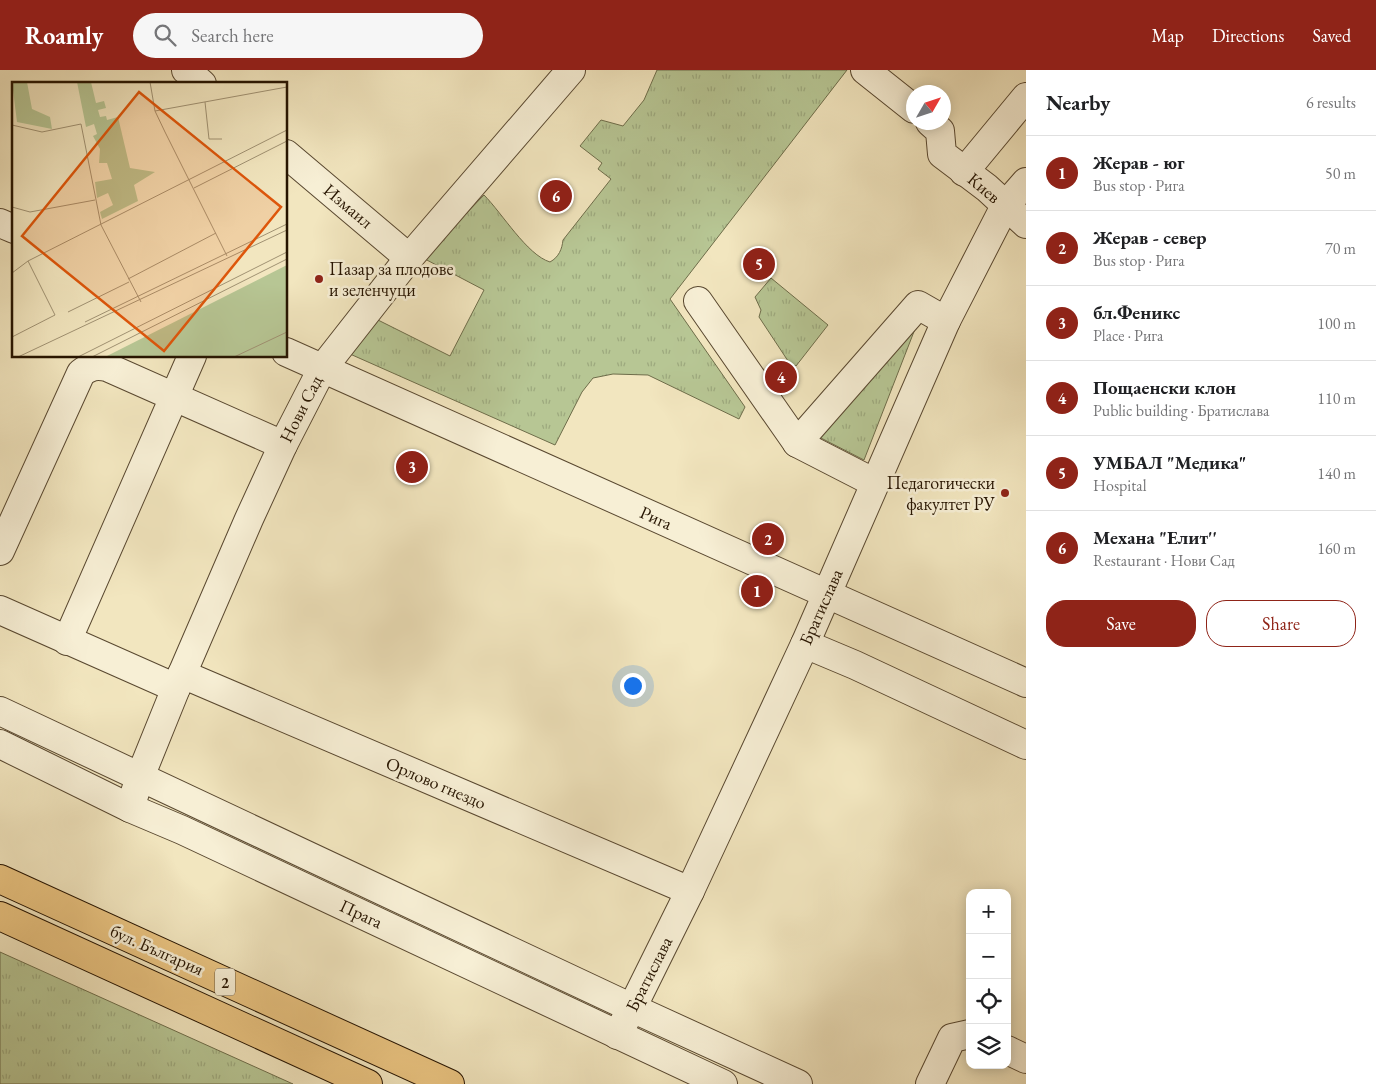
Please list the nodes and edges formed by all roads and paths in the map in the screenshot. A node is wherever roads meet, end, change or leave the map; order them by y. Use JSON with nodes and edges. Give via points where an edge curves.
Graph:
{"nodes":[{"id":1,"x":186,"y":70,"type":"edge"},
{"id":2,"x":571,"y":70,"type":"edge"},
{"id":3,"x":865,"y":70,"type":"edge"},
{"id":4,"x":200,"y":82,"type":"edge"},
{"id":5,"x":1026,"y":97,"type":"edge"},
{"id":6,"x":906,"y":103,"type":"edge"},
{"id":7,"x":939,"y":130,"type":"edge"},
{"id":8,"x":288,"y":156,"type":"edge"},
{"id":9,"x":964,"y":172,"type":"junction"},
{"id":10,"x":1026,"y":182,"type":"edge"},
{"id":11,"x":1005,"y":206,"type":"junction"},
{"id":12,"x":0,"y":223,"type":"edge"},
{"id":13,"x":1026,"y":224,"type":"edge"},
{"id":14,"x":12,"y":228,"type":"edge"},
{"id":15,"x":409,"y":258,"type":"junction"},
{"id":16,"x":698,"y":302,"type":"dead end"},
{"id":17,"x":946,"y":321,"type":"junction"},
{"id":18,"x":288,"y":353,"type":"edge"},
{"id":19,"x":191,"y":358,"type":"edge"},
{"id":20,"x":322,"y":369,"type":"junction"},
{"id":21,"x":174,"y":396,"type":"junction"},
{"id":22,"x":797,"y":443,"type":"junction"},
{"id":23,"x":283,"y":445,"type":"junction"},
{"id":24,"x":875,"y":483,"type":"junction"},
{"id":25,"x":0,"y":550,"type":"edge"},
{"id":26,"x":826,"y":594,"type":"junction"},
{"id":27,"x":0,"y":610,"type":"edge"},
{"id":28,"x":67,"y":641,"type":"junction"},
{"id":29,"x":805,"y":644,"type":"junction"},
{"id":30,"x":179,"y":681,"type":"junction"},
{"id":31,"x":1026,"y":683,"type":"edge"},
{"id":32,"x":0,"y":711,"type":"edge"},
{"id":33,"x":0,"y":744,"type":"edge"},
{"id":34,"x":1026,"y":745,"type":"edge"},
{"id":35,"x":140,"y":777,"type":"junction"},
{"id":36,"x":130,"y":808,"type":"junction"},
{"id":37,"x":0,"y":879,"type":"edge"},
{"id":38,"x":690,"y":892,"type":"junction"},
{"id":39,"x":0,"y":916,"type":"edge"},
{"id":40,"x":632,"y":1008,"type":"junction"},
{"id":41,"x":617,"y":1035,"type":"junction"},
{"id":42,"x":966,"y":1035,"type":"edge"},
{"id":43,"x":1011,"y":1052,"type":"edge"},
{"id":44,"x":1026,"y":1059,"type":"edge"},
{"id":45,"x":368,"y":1084,"type":"edge"},
{"id":46,"x":450,"y":1084,"type":"edge"},
{"id":47,"x":723,"y":1084,"type":"edge"},
{"id":48,"x":798,"y":1084,"type":"edge"},
{"id":49,"x":930,"y":1084,"type":"edge"}],
"edges":[{"from":1,"to":4,"type":"street"},
{"from":2,"to":15,"type":"street","name":"Нови Сад"},
{"from":3,"to":6,"type":"street"},
{"from":5,"to":9,"type":"street"},
{"from":7,"to":9,"type":"street","name":"Киев","via":[[942,154]]},
{"from":8,"to":15,"type":"street","name":"Измаил"},
{"from":9,"to":11,"type":"street","name":"Киев"},
{"from":10,"to":11,"type":"street","name":"Братислава"},
{"from":11,"to":13,"type":"street","name":"Киев"},
{"from":11,"to":17,"type":"street","name":"Братислава"},
{"from":12,"to":14,"type":"street"},
{"from":15,"to":20,"type":"street","name":"Нови Сад"},
{"from":16,"to":22,"type":"street"},
{"from":17,"to":22,"type":"street","via":[[918,306]]},
{"from":17,"to":24,"type":"street","name":"Братислава"},
{"from":18,"to":20,"type":"street","name":"Рига"},
{"from":19,"to":21,"type":"street"},
{"from":20,"to":23,"type":"street","name":"Нови Сад"},
{"from":20,"to":26,"type":"street","name":"Рига"},
{"from":21,"to":23,"type":"street"},
{"from":21,"to":25,"type":"street","via":[[107,367],[88,367],[81,373]]},
{"from":21,"to":28,"type":"street"},
{"from":22,"to":24,"type":"street"},
{"from":23,"to":30,"type":"street","name":"Нови Сад"},
{"from":24,"to":26,"type":"street","name":"Братислава"},
{"from":26,"to":29,"type":"street","name":"Братислава"},
{"from":26,"to":31,"type":"street","name":"Рига"},
{"from":27,"to":28,"type":"street","name":"Орлово гнездо"},
{"from":28,"to":30,"type":"street","name":"Орлово гнездо"},
{"from":29,"to":34,"type":"street"},
{"from":29,"to":38,"type":"street","name":"Братислава"},
{"from":30,"to":35,"type":"street","name":"Нови Сад"},
{"from":30,"to":38,"type":"street","name":"Орлово гнездо"},
{"from":32,"to":35,"type":"street"},
{"from":33,"to":36,"type":"street","name":"Прага"},
{"from":35,"to":36,"type":"street","name":"Нови Сад"},
{"from":35,"to":40,"type":"street"},
{"from":36,"to":41,"type":"street","name":"Прага"},
{"from":37,"to":46,"type":"highway","name":"бул. България","number":"2"},
{"from":38,"to":40,"type":"street","name":"Братислава"},
{"from":39,"to":45,"type":"highway","name":"бул. България","number":"2"},
{"from":40,"to":41,"type":"street","name":"Братислава"},
{"from":40,"to":48,"type":"street"},
{"from":41,"to":47,"type":"street","name":"Прага"},
{"from":42,"to":49,"type":"street","via":[[952,1038]]},
{"from":43,"to":44,"type":"street"}]}
